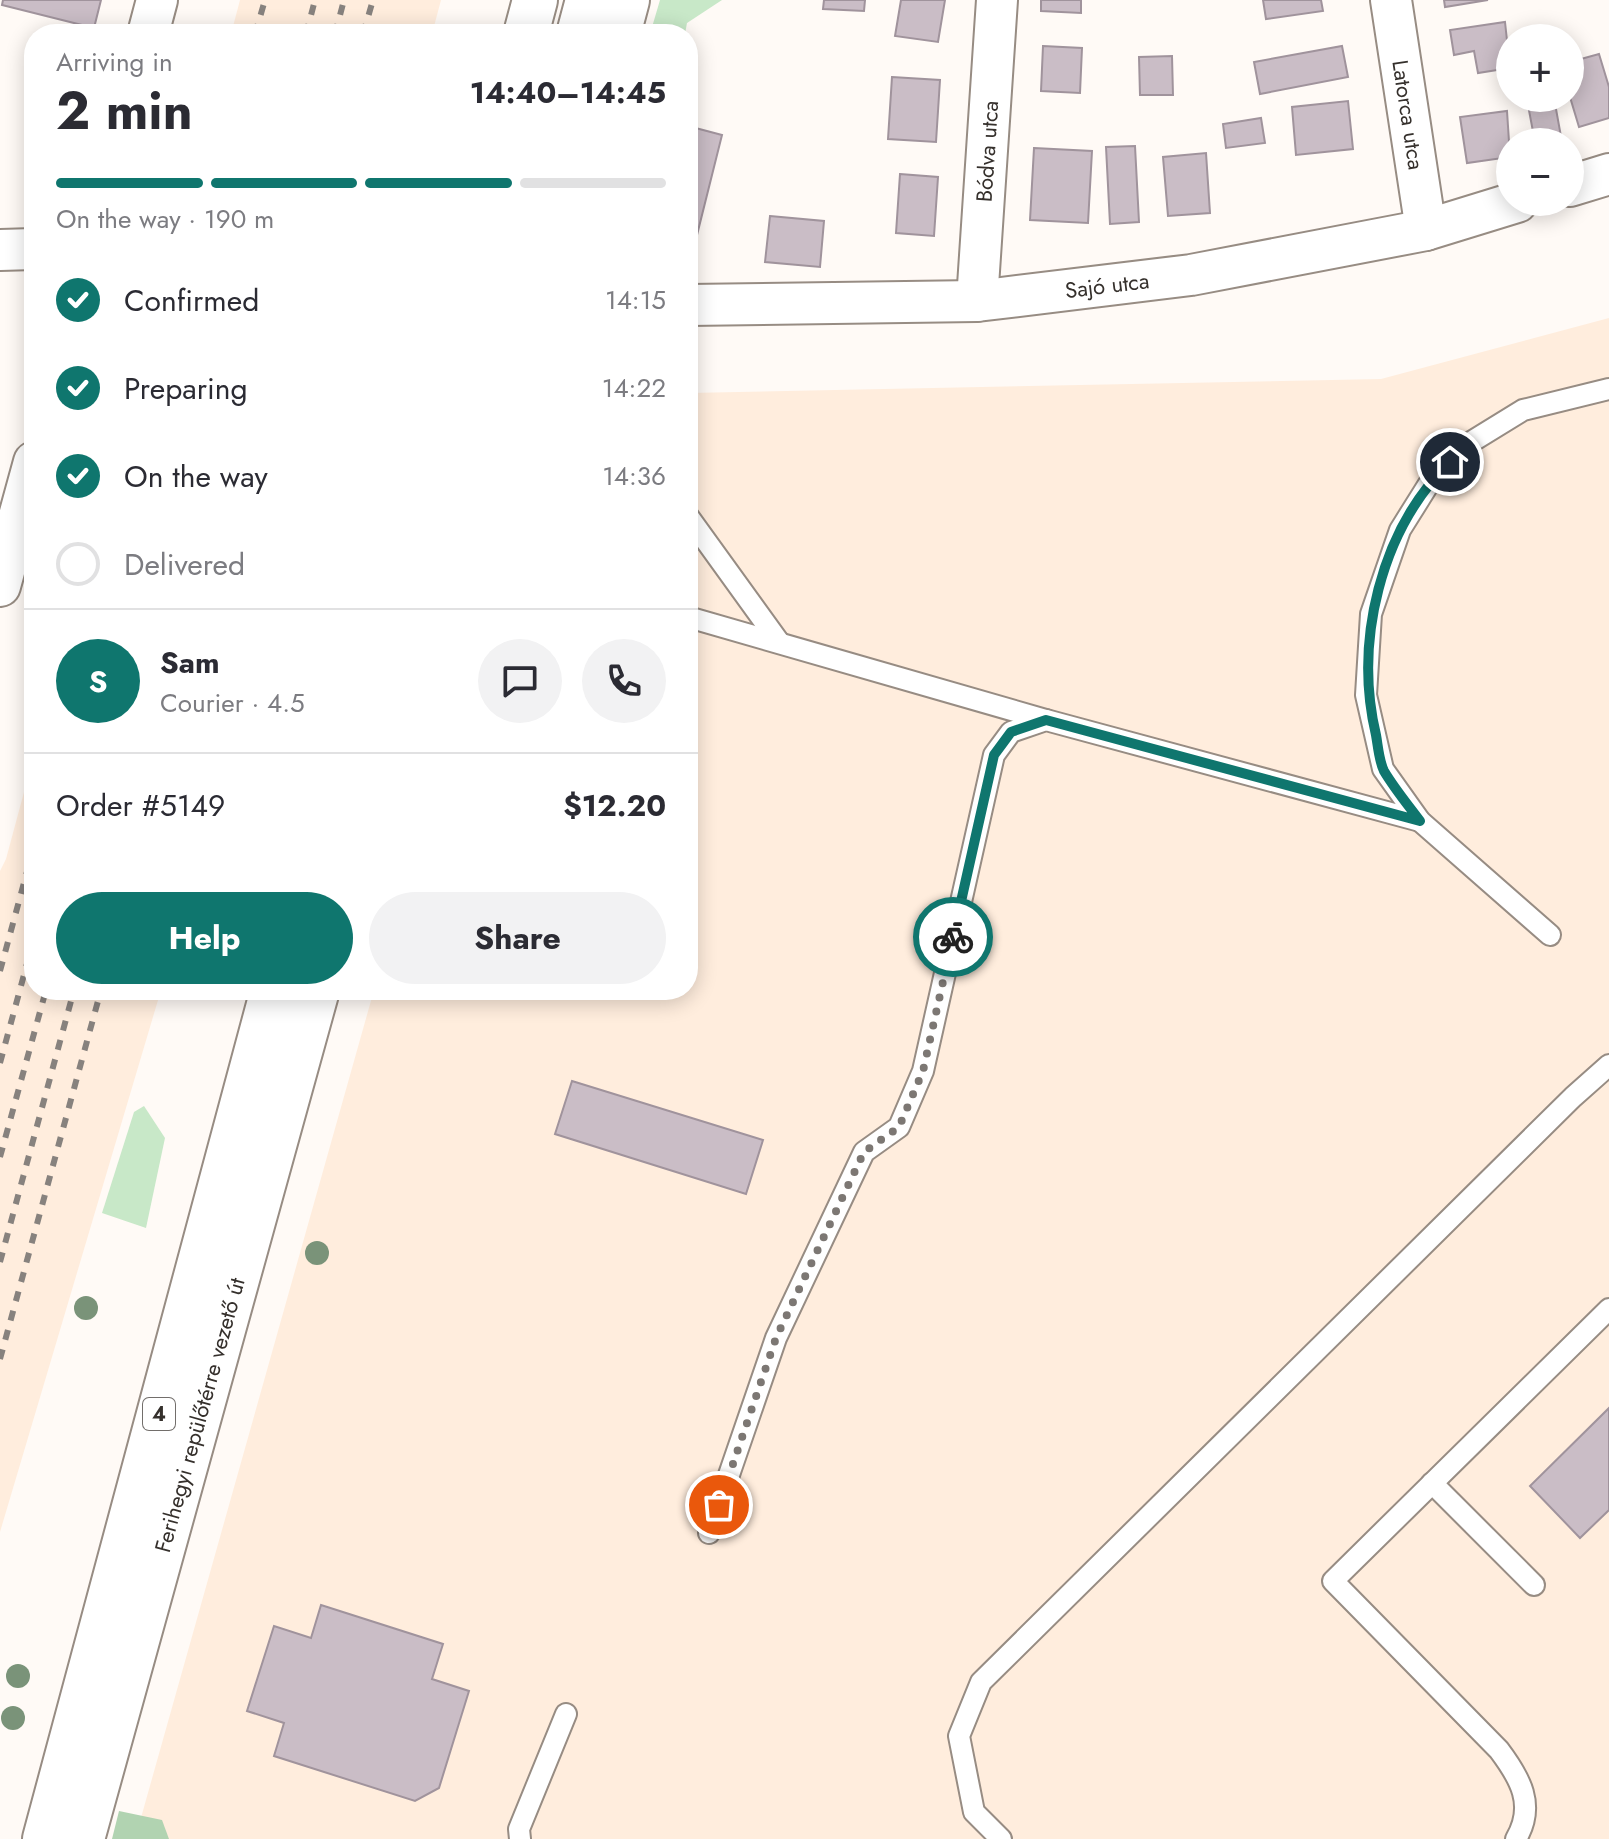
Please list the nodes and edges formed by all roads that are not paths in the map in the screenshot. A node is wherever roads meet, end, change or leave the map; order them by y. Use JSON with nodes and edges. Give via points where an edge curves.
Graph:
{"nodes":[{"id":1,"x":157,"y":0,"type":"edge"},
{"id":2,"x":535,"y":0,"type":"edge"},
{"id":3,"x":588,"y":0,"type":"edge"},
{"id":4,"x":627,"y":0,"type":"edge"},
{"id":5,"x":997,"y":0,"type":"edge"},
{"id":6,"x":1391,"y":0,"type":"edge"},
{"id":7,"x":151,"y":24,"type":"edge"},
{"id":8,"x":529,"y":24,"type":"edge"},
{"id":9,"x":582,"y":24,"type":"edge"},
{"id":10,"x":621,"y":24,"type":"edge"},
{"id":11,"x":1609,"y":174,"type":"edge"},
{"id":12,"x":1584,"y":182,"type":"edge"},
{"id":13,"x":1496,"y":208,"type":"edge"},
{"id":14,"x":1426,"y":230,"type":"junction"},
{"id":15,"x":24,"y":249,"type":"edge"},
{"id":16,"x":0,"y":250,"type":"edge"},
{"id":17,"x":977,"y":301,"type":"junction"},
{"id":18,"x":698,"y":305,"type":"edge"},
{"id":19,"x":1609,"y":389,"type":"edge"},
{"id":20,"x":24,"y":498,"type":"edge"},
{"id":21,"x":698,"y":530,"type":"edge"},
{"id":22,"x":0,"y":586,"type":"edge"},
{"id":23,"x":698,"y":620,"type":"edge"},
{"id":24,"x":779,"y":642,"type":"junction"},
{"id":25,"x":1046,"y":720,"type":"junction"},
{"id":26,"x":1420,"y":821,"type":"junction"},
{"id":27,"x":1550,"y":935,"type":"dead end"},
{"id":28,"x":270,"y":1000,"type":"edge"},
{"id":29,"x":314,"y":1000,"type":"edge"},
{"id":30,"x":1609,"y":1065,"type":"edge"},
{"id":31,"x":1609,"y":1309,"type":"edge"},
{"id":32,"x":1432,"y":1483,"type":"junction"},
{"id":33,"x":709,"y":1533,"type":"dead end"},
{"id":34,"x":1534,"y":1585,"type":"dead end"},
{"id":35,"x":566,"y":1714,"type":"dead end"},
{"id":36,"x":45,"y":1839,"type":"edge"},
{"id":37,"x":82,"y":1839,"type":"edge"},
{"id":38,"x":520,"y":1839,"type":"edge"},
{"id":39,"x":1001,"y":1839,"type":"edge"},
{"id":40,"x":1516,"y":1839,"type":"edge"}],
"edges":[{"from":1,"to":7,"type":"street"},
{"from":2,"to":8,"type":"main road"},
{"from":3,"to":9,"type":"main road"},
{"from":4,"to":10,"type":"main road"},
{"from":5,"to":17,"type":"street","name":"Bódva utca"},
{"from":6,"to":14,"type":"street","name":"Latorca utca"},
{"from":11,"to":12,"type":"street"},
{"from":13,"to":14,"type":"street","name":"Sajó utca"},
{"from":14,"to":17,"type":"street","name":"Sajó utca","via":[[1191,275]]},
{"from":15,"to":16,"type":"street"},
{"from":17,"to":18,"type":"street","name":"Sajó utca"},
{"from":19,"to":26,"type":"lane","via":[[1523,410],[1471,442],[1430,482],[1400,530],[1371,614],[1366,695],[1383,769]]},
{"from":20,"to":22,"type":"street"},
{"from":21,"to":24,"type":"lane"},
{"from":23,"to":24,"type":"lane"},
{"from":24,"to":25,"type":"lane"},
{"from":25,"to":26,"type":"lane"},
{"from":25,"to":33,"type":"lane","via":[[1011,732],[994,755],[923,1071],[899,1127],[864,1152],[776,1338]]},
{"from":26,"to":27,"type":"lane"},
{"from":28,"to":36,"type":"main road","name":"Ferihegyi repülőtérre vezető út","number":"4"},
{"from":29,"to":37,"type":"main road","name":"Ferihegyi repülőtérre vezető út","number":"4"},
{"from":30,"to":39,"type":"lane","via":[[981,1682],[959,1736],[974,1812]]},
{"from":31,"to":32,"type":"lane"},
{"from":32,"to":34,"type":"lane"},
{"from":32,"to":40,"type":"lane","via":[[1333,1581],[1517,1774],[1527,1800]]},
{"from":35,"to":38,"type":"lane","via":[[519,1829]]}]}
